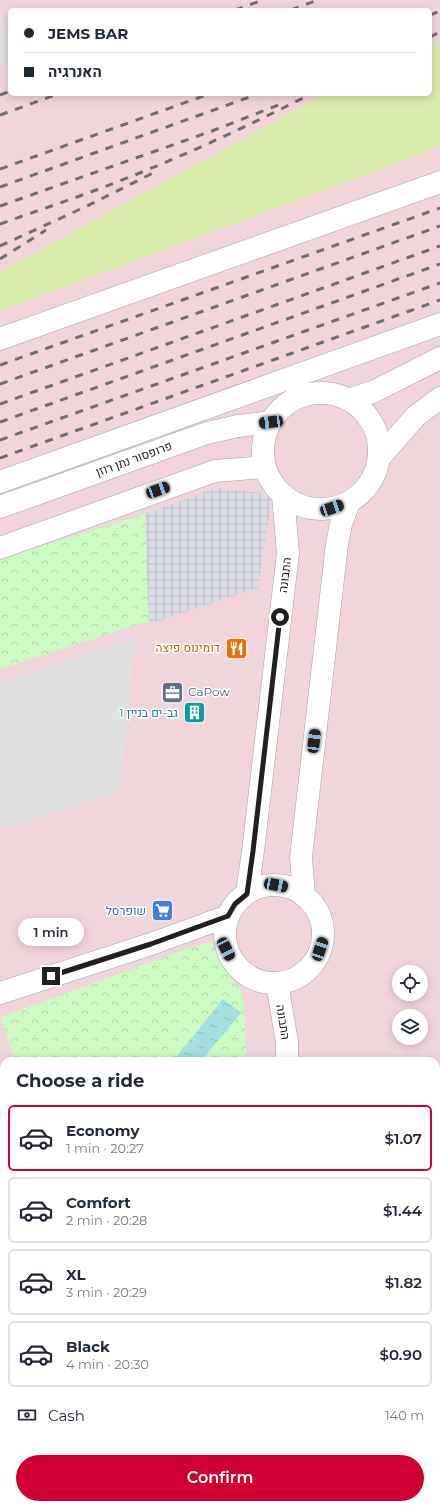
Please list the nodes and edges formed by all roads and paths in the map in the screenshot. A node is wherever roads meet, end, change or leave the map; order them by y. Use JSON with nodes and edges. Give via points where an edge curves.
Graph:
{"nodes":[{"id":1,"x":440,"y":182,"type":"edge"},
{"id":2,"x":440,"y":324,"type":"edge"},
{"id":3,"x":0,"y":339,"type":"edge"},
{"id":4,"x":440,"y":358,"type":"edge"},
{"id":5,"x":440,"y":398,"type":"edge"},
{"id":6,"x":349,"y":400,"type":"junction"},
{"id":7,"x":271,"y":422,"type":"junction"},
{"id":8,"x":379,"y":458,"type":"junction"},
{"id":9,"x":265,"y":467,"type":"junction"},
{"id":10,"x":0,"y":482,"type":"edge"},
{"id":11,"x":283,"y":495,"type":"junction"},
{"id":12,"x":349,"y":502,"type":"junction"},
{"id":13,"x":0,"y":507,"type":"edge"},
{"id":14,"x":0,"y":548,"type":"edge"},
{"id":15,"x":247,"y":894,"type":"junction"},
{"id":16,"x":304,"y":896,"type":"junction"},
{"id":17,"x":228,"y":916,"type":"junction"},
{"id":18,"x":277,"y":983,"type":"junction"},
{"id":19,"x":0,"y":993,"type":"edge"},
{"id":20,"x":287,"y":1057,"type":"edge"}],
"edges":[{"from":1,"to":3,"type":"street"},
{"from":2,"to":10,"type":"street"},
{"from":4,"to":6,"type":"street","via":[[375,391]]},
{"from":5,"to":8,"type":"street","via":[[416,416]]},
{"from":6,"to":7,"type":"street","via":[[332,394],[314,393],[297,398],[282,408]]},
{"from":6,"to":8,"type":"street","via":[[363,411],[373,425],[378,441]]},
{"from":7,"to":9,"type":"street","via":[[265,437]]},
{"from":7,"to":13,"type":"street","name":"פרופסור נתן רוזן","via":[[207,433]]},
{"from":8,"to":12,"type":"street","via":[[368,486]]},
{"from":9,"to":11,"type":"street","via":[[272,482]]},
{"from":9,"to":14,"type":"street","via":[[215,471]]},
{"from":11,"to":12,"type":"street","via":[[294,503],[322,509]]},
{"from":11,"to":15,"type":"street","name":"התבונה","via":[[288,553]]},
{"from":12,"to":16,"type":"street","via":[[337,544],[300,857]]},
{"from":15,"to":16,"type":"street","via":[[260,887],[276,885],[291,888]]},
{"from":15,"to":17,"type":"street","via":[[235,904]]},
{"from":16,"to":18,"type":"street","via":[[312,904],[322,924],[321,946],[317,957],[307,970],[293,980]]},
{"from":17,"to":18,"type":"street","via":[[224,932],[226,949],[234,964],[245,975],[260,982]]},
{"from":17,"to":19,"type":"street"},
{"from":18,"to":20,"type":"street","name":"התבונה","via":[[287,1042]]}]}
